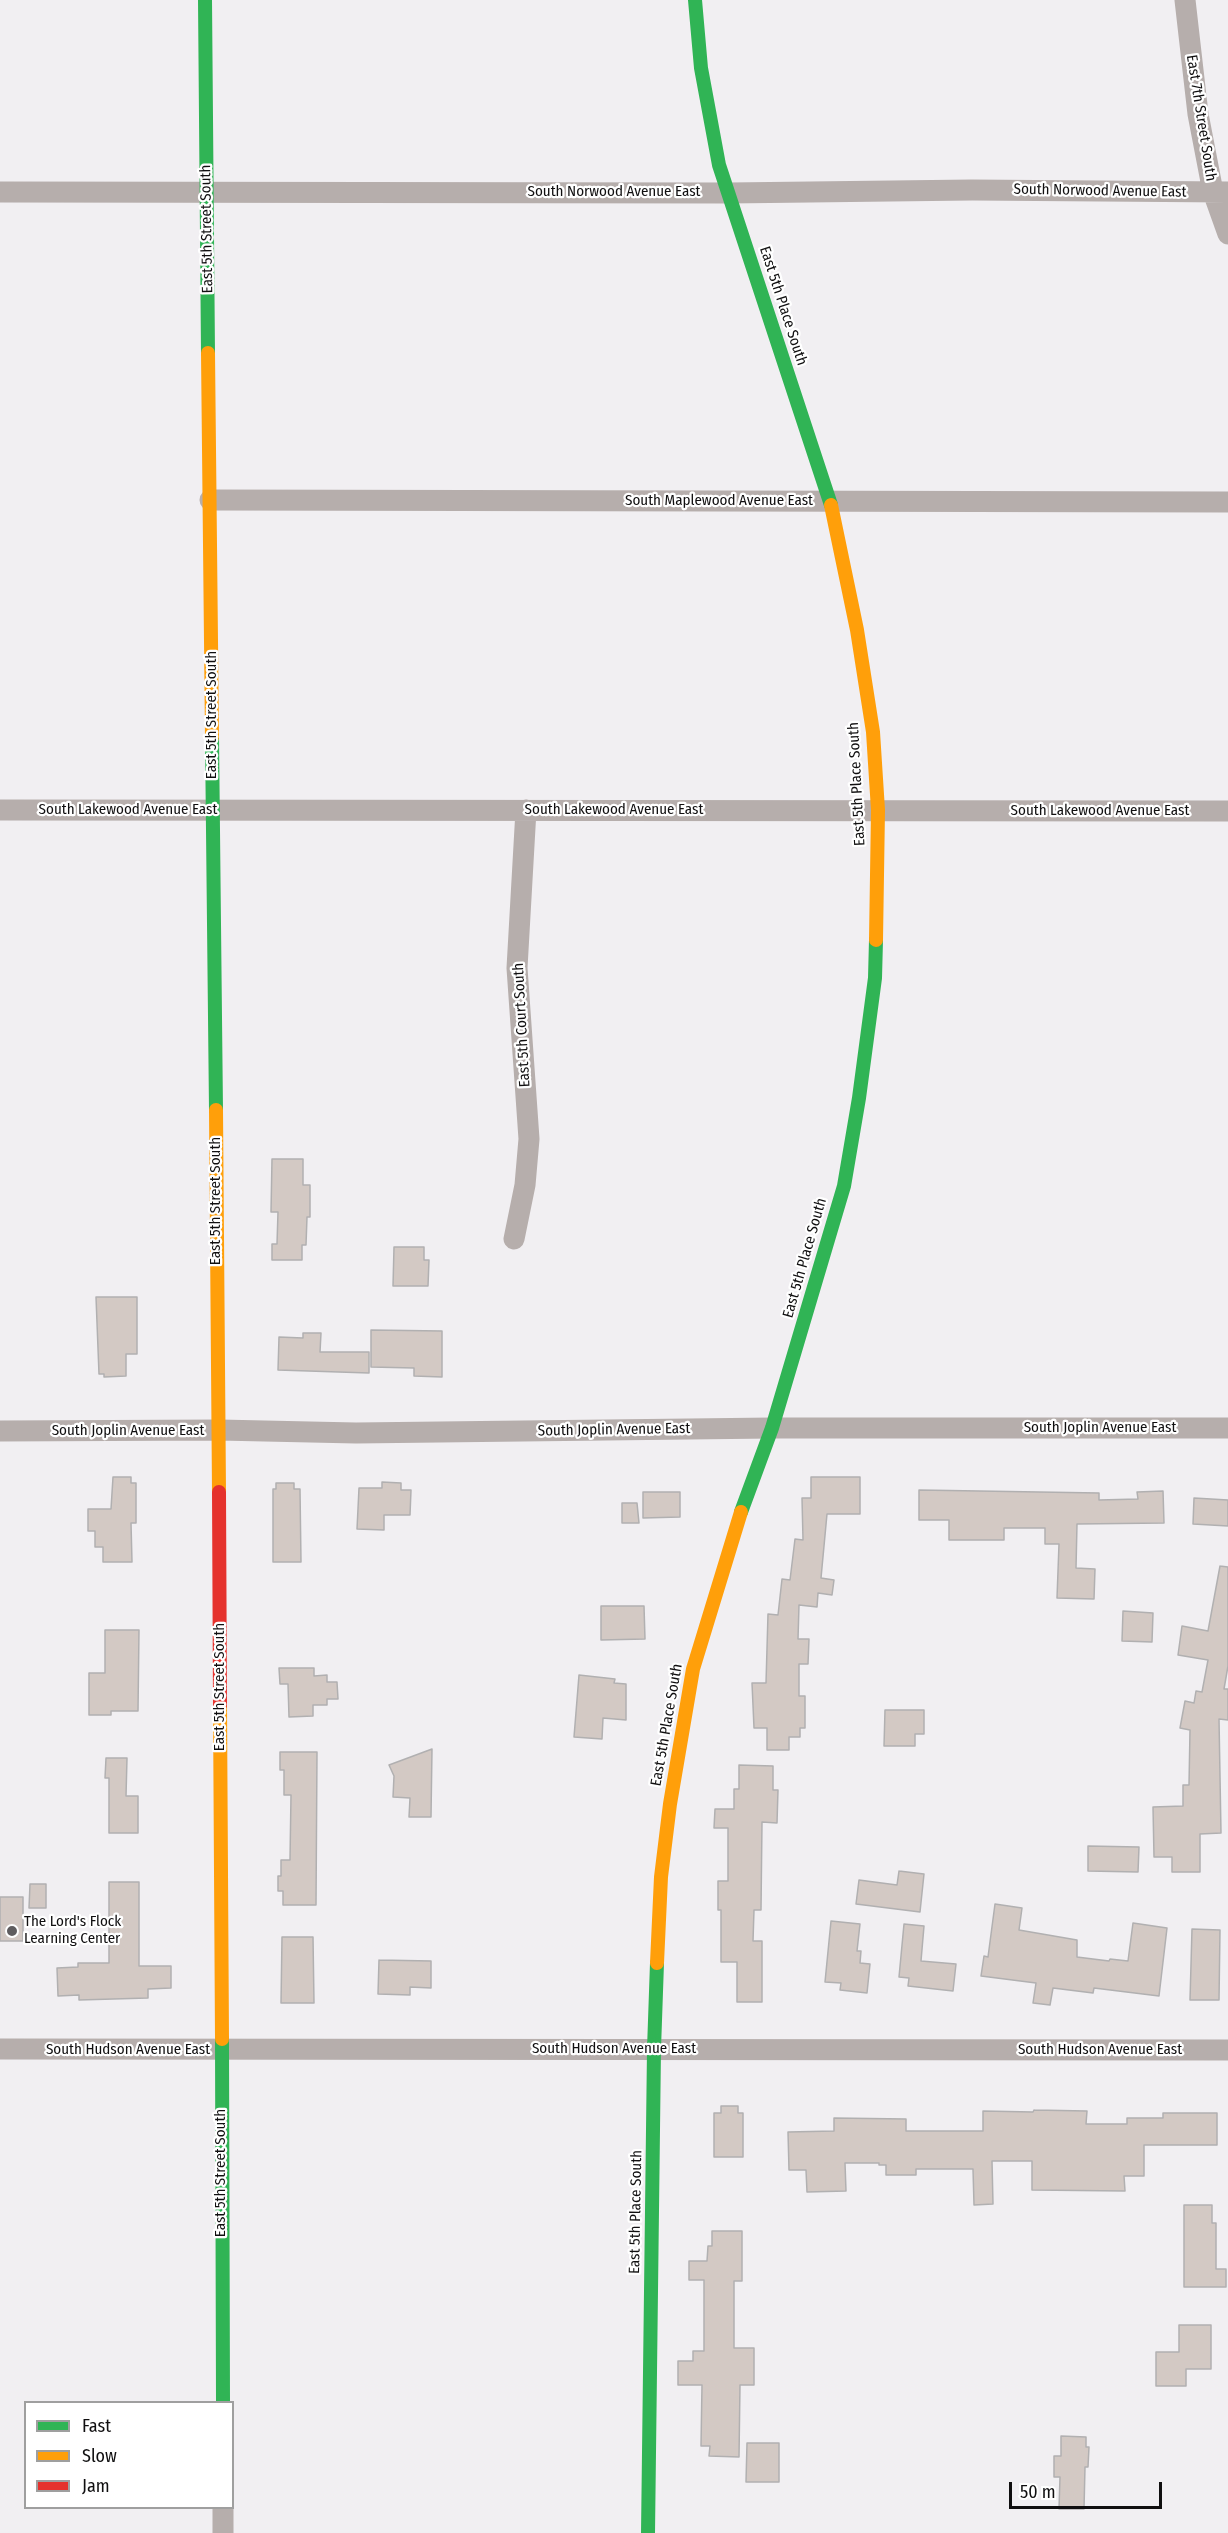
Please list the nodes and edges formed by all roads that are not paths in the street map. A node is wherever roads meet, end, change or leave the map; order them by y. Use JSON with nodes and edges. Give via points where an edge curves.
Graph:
{"nodes":[{"id":1,"x":205,"y":0,"type":"edge"},
{"id":2,"x":694,"y":0,"type":"edge"},
{"id":3,"x":1185,"y":0,"type":"edge"},
{"id":4,"x":0,"y":192,"type":"edge"},
{"id":5,"x":207,"y":192,"type":"junction"},
{"id":6,"x":1220,"y":192,"type":"edge"},
{"id":7,"x":729,"y":193,"type":"junction"},
{"id":8,"x":1228,"y":234,"type":"edge"},
{"id":9,"x":210,"y":500,"type":"junction"},
{"id":10,"x":830,"y":501,"type":"junction"},
{"id":11,"x":1228,"y":502,"type":"edge"},
{"id":12,"x":212,"y":809,"type":"junction"},
{"id":13,"x":0,"y":810,"type":"edge"},
{"id":14,"x":526,"y":810,"type":"junction"},
{"id":15,"x":878,"y":810,"type":"junction"},
{"id":16,"x":1228,"y":811,"type":"edge"},
{"id":17,"x":514,"y":1239,"type":"dead end"},
{"id":18,"x":772,"y":1428,"type":"junction"},
{"id":19,"x":1228,"y":1428,"type":"edge"},
{"id":20,"x":219,"y":1430,"type":"junction"},
{"id":21,"x":0,"y":1431,"type":"edge"},
{"id":22,"x":0,"y":2049,"type":"edge"},
{"id":23,"x":654,"y":2049,"type":"junction"},
{"id":24,"x":221,"y":2050,"type":"junction"},
{"id":25,"x":1228,"y":2050,"type":"edge"},
{"id":26,"x":223,"y":2401,"type":"edge"},
{"id":27,"x":223,"y":2509,"type":"edge"},
{"id":28,"x":224,"y":2533,"type":"edge"},
{"id":29,"x":648,"y":2533,"type":"edge"}],
"edges":[{"from":1,"to":5,"type":"street","name":"East 5th Street South"},
{"from":2,"to":7,"type":"street","name":"East 5th Place South","via":[[711,134]]},
{"from":3,"to":6,"type":"street","name":"East 7th Street South","via":[[1198,114]]},
{"from":4,"to":5,"type":"street","name":"South Norwood Avenue East"},
{"from":5,"to":7,"type":"street","name":"South Norwood Avenue East"},
{"from":5,"to":9,"type":"street","name":"East 5th Street South"},
{"from":6,"to":7,"type":"street","name":"South Norwood Avenue East"},
{"from":6,"to":8,"type":"street","name":"East 7th Street South"},
{"from":7,"to":10,"type":"street","name":"East 5th Place South"},
{"from":9,"to":10,"type":"street","name":"South Maplewood Avenue East"},
{"from":9,"to":12,"type":"street","name":"East 5th Street South"},
{"from":10,"to":11,"type":"street","name":"South Maplewood Avenue East"},
{"from":10,"to":15,"type":"street","name":"East 5th Place South","via":[[871,720]]},
{"from":12,"to":13,"type":"street","name":"South Lakewood Avenue East"},
{"from":12,"to":14,"type":"street","name":"South Lakewood Avenue East"},
{"from":12,"to":20,"type":"street","name":"East 5th Street South"},
{"from":14,"to":15,"type":"street","name":"South Lakewood Avenue East"},
{"from":14,"to":17,"type":"street","name":"East 5th Court South","via":[[518,968],[529,1139]]},
{"from":15,"to":16,"type":"street","name":"South Lakewood Avenue East"},
{"from":15,"to":18,"type":"street","name":"East 5th Place South","via":[[875,978],[844,1186]]},
{"from":18,"to":19,"type":"street","name":"South Joplin Avenue East"},
{"from":18,"to":20,"type":"street","name":"South Joplin Avenue East","via":[[366,1433]]},
{"from":18,"to":23,"type":"street","name":"East 5th Place South","via":[[737,1522],[693,1669],[661,1877]]},
{"from":20,"to":21,"type":"street","name":"South Joplin Avenue East"},
{"from":20,"to":24,"type":"street","name":"East 5th Street South"},
{"from":22,"to":24,"type":"street","name":"South Hudson Avenue East"},
{"from":23,"to":24,"type":"street","name":"South Hudson Avenue East"},
{"from":23,"to":25,"type":"street","name":"South Hudson Avenue East"},
{"from":23,"to":29,"type":"street","name":"East 5th Place South"},
{"from":24,"to":26,"type":"street","name":"East 5th Street South"},
{"from":27,"to":28,"type":"street"}]}
